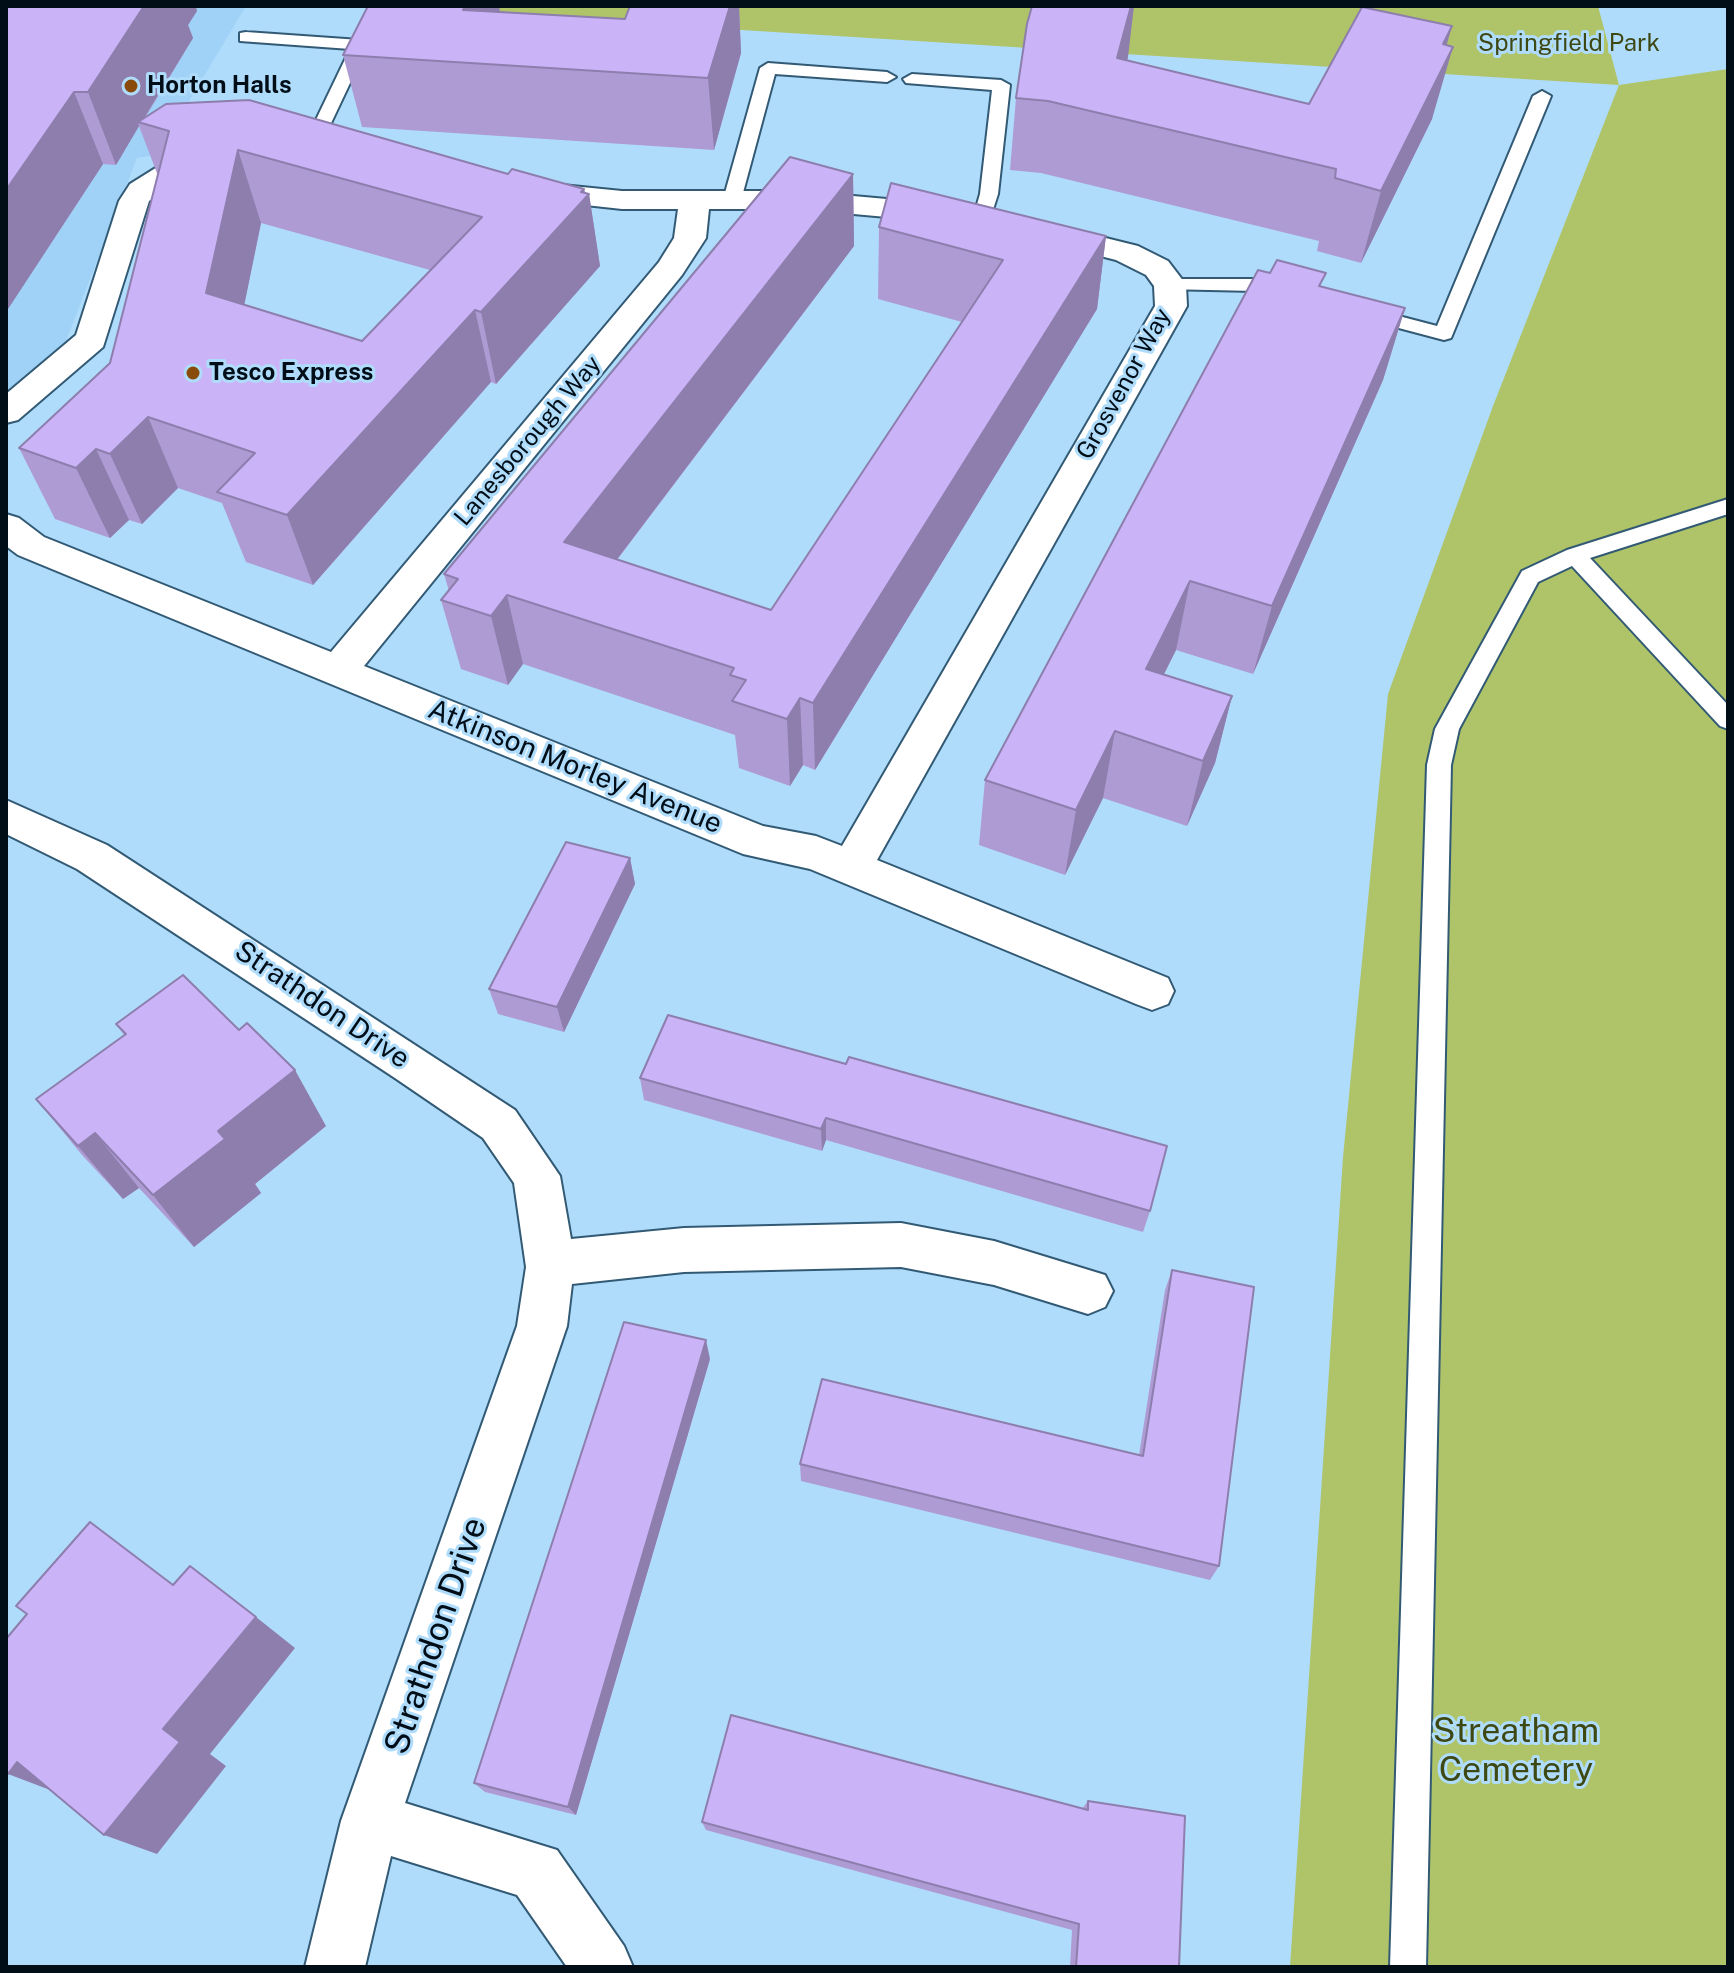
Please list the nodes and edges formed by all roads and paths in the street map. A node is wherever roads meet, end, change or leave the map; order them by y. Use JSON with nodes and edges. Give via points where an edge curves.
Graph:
{"nodes":[{"id":1,"x":246,"y":37,"type":"dead end"},
{"id":2,"x":887,"y":77,"type":"dead end"},
{"id":3,"x":912,"y":79,"type":"dead end"},
{"id":4,"x":1542,"y":96,"type":"dead end"},
{"id":5,"x":238,"y":157,"type":"edge"},
{"id":6,"x":309,"y":157,"type":"edge"},
{"id":7,"x":507,"y":188,"type":"edge"},
{"id":8,"x":732,"y":200,"type":"junction"},
{"id":9,"x":695,"y":201,"type":"junction"},
{"id":10,"x":982,"y":218,"type":"junction"},
{"id":11,"x":1170,"y":285,"type":"junction"},
{"id":12,"x":1308,"y":299,"type":"edge"},
{"id":13,"x":1348,"y":309,"type":"edge"},
{"id":14,"x":6,"y":412,"type":"edge"},
{"id":15,"x":1728,"y":506,"type":"edge"},
{"id":16,"x":6,"y":527,"type":"edge"},
{"id":17,"x":1575,"y":555,"type":"junction"},
{"id":18,"x":338,"y":670,"type":"junction"},
{"id":19,"x":1728,"y":720,"type":"edge"},
{"id":20,"x":6,"y":816,"type":"edge"},
{"id":21,"x":851,"y":867,"type":"junction"},
{"id":22,"x":1152,"y":991,"type":"dead end"},
{"id":23,"x":550,"y":1267,"type":"junction"},
{"id":24,"x":1088,"y":1291,"type":"dead end"},
{"id":25,"x":370,"y":1821,"type":"junction"},
{"id":26,"x":335,"y":1967,"type":"edge"},
{"id":27,"x":603,"y":1967,"type":"edge"},
{"id":28,"x":1408,"y":1967,"type":"edge"}],
"edges":[{"from":1,"to":6,"type":"lane","via":[[360,45]]},
{"from":2,"to":8,"type":"lane","via":[[768,68]]},
{"from":3,"to":10,"type":"lane","via":[[1001,85]]},
{"from":4,"to":13,"type":"lane","via":[[1444,334]]},
{"from":5,"to":14,"type":"street","via":[[181,165],[141,191],[91,340]]},
{"from":7,"to":9,"type":"street","name":"Grosvenor Way","via":[[622,200]]},
{"from":8,"to":9,"type":"street","name":"Grosvenor Way"},
{"from":8,"to":10,"type":"street","name":"Grosvenor Way","via":[[877,205]]},
{"from":9,"to":18,"type":"street","name":"Lanesborough Way","via":[[690,238],[671,268]]},
{"from":10,"to":11,"type":"street","name":"Grosvenor Way","via":[[1127,253],[1157,268]]},
{"from":11,"to":12,"type":"lane","via":[[1255,285]]},
{"from":11,"to":21,"type":"street","name":"Grosvenor Way","via":[[1171,306]]},
{"from":15,"to":17,"type":"lane"},
{"from":16,"to":18,"type":"street","name":"Atkinson Morley Avenue","via":[[31,546]]},
{"from":17,"to":19,"type":"lane"},
{"from":17,"to":28,"type":"lane","via":[[1530,577],[1447,729],[1439,765]]},
{"from":18,"to":21,"type":"street","name":"Atkinson Morley Avenue","via":[[758,842],[816,853]]},
{"from":20,"to":23,"type":"street","name":"Strathdon Drive","via":[[92,857],[499,1124],[536,1176]]},
{"from":21,"to":22,"type":"street","name":"Atkinson Morley Avenue"},
{"from":23,"to":24,"type":"street","via":[[584,1258],[684,1250],[901,1245],[994,1263]]},
{"from":23,"to":25,"type":"street","name":"Strathdon Drive","via":[[542,1326]]},
{"from":25,"to":26,"type":"street","name":"Strathdon Drive"},
{"from":25,"to":27,"type":"street","via":[[536,1871]]}]}
